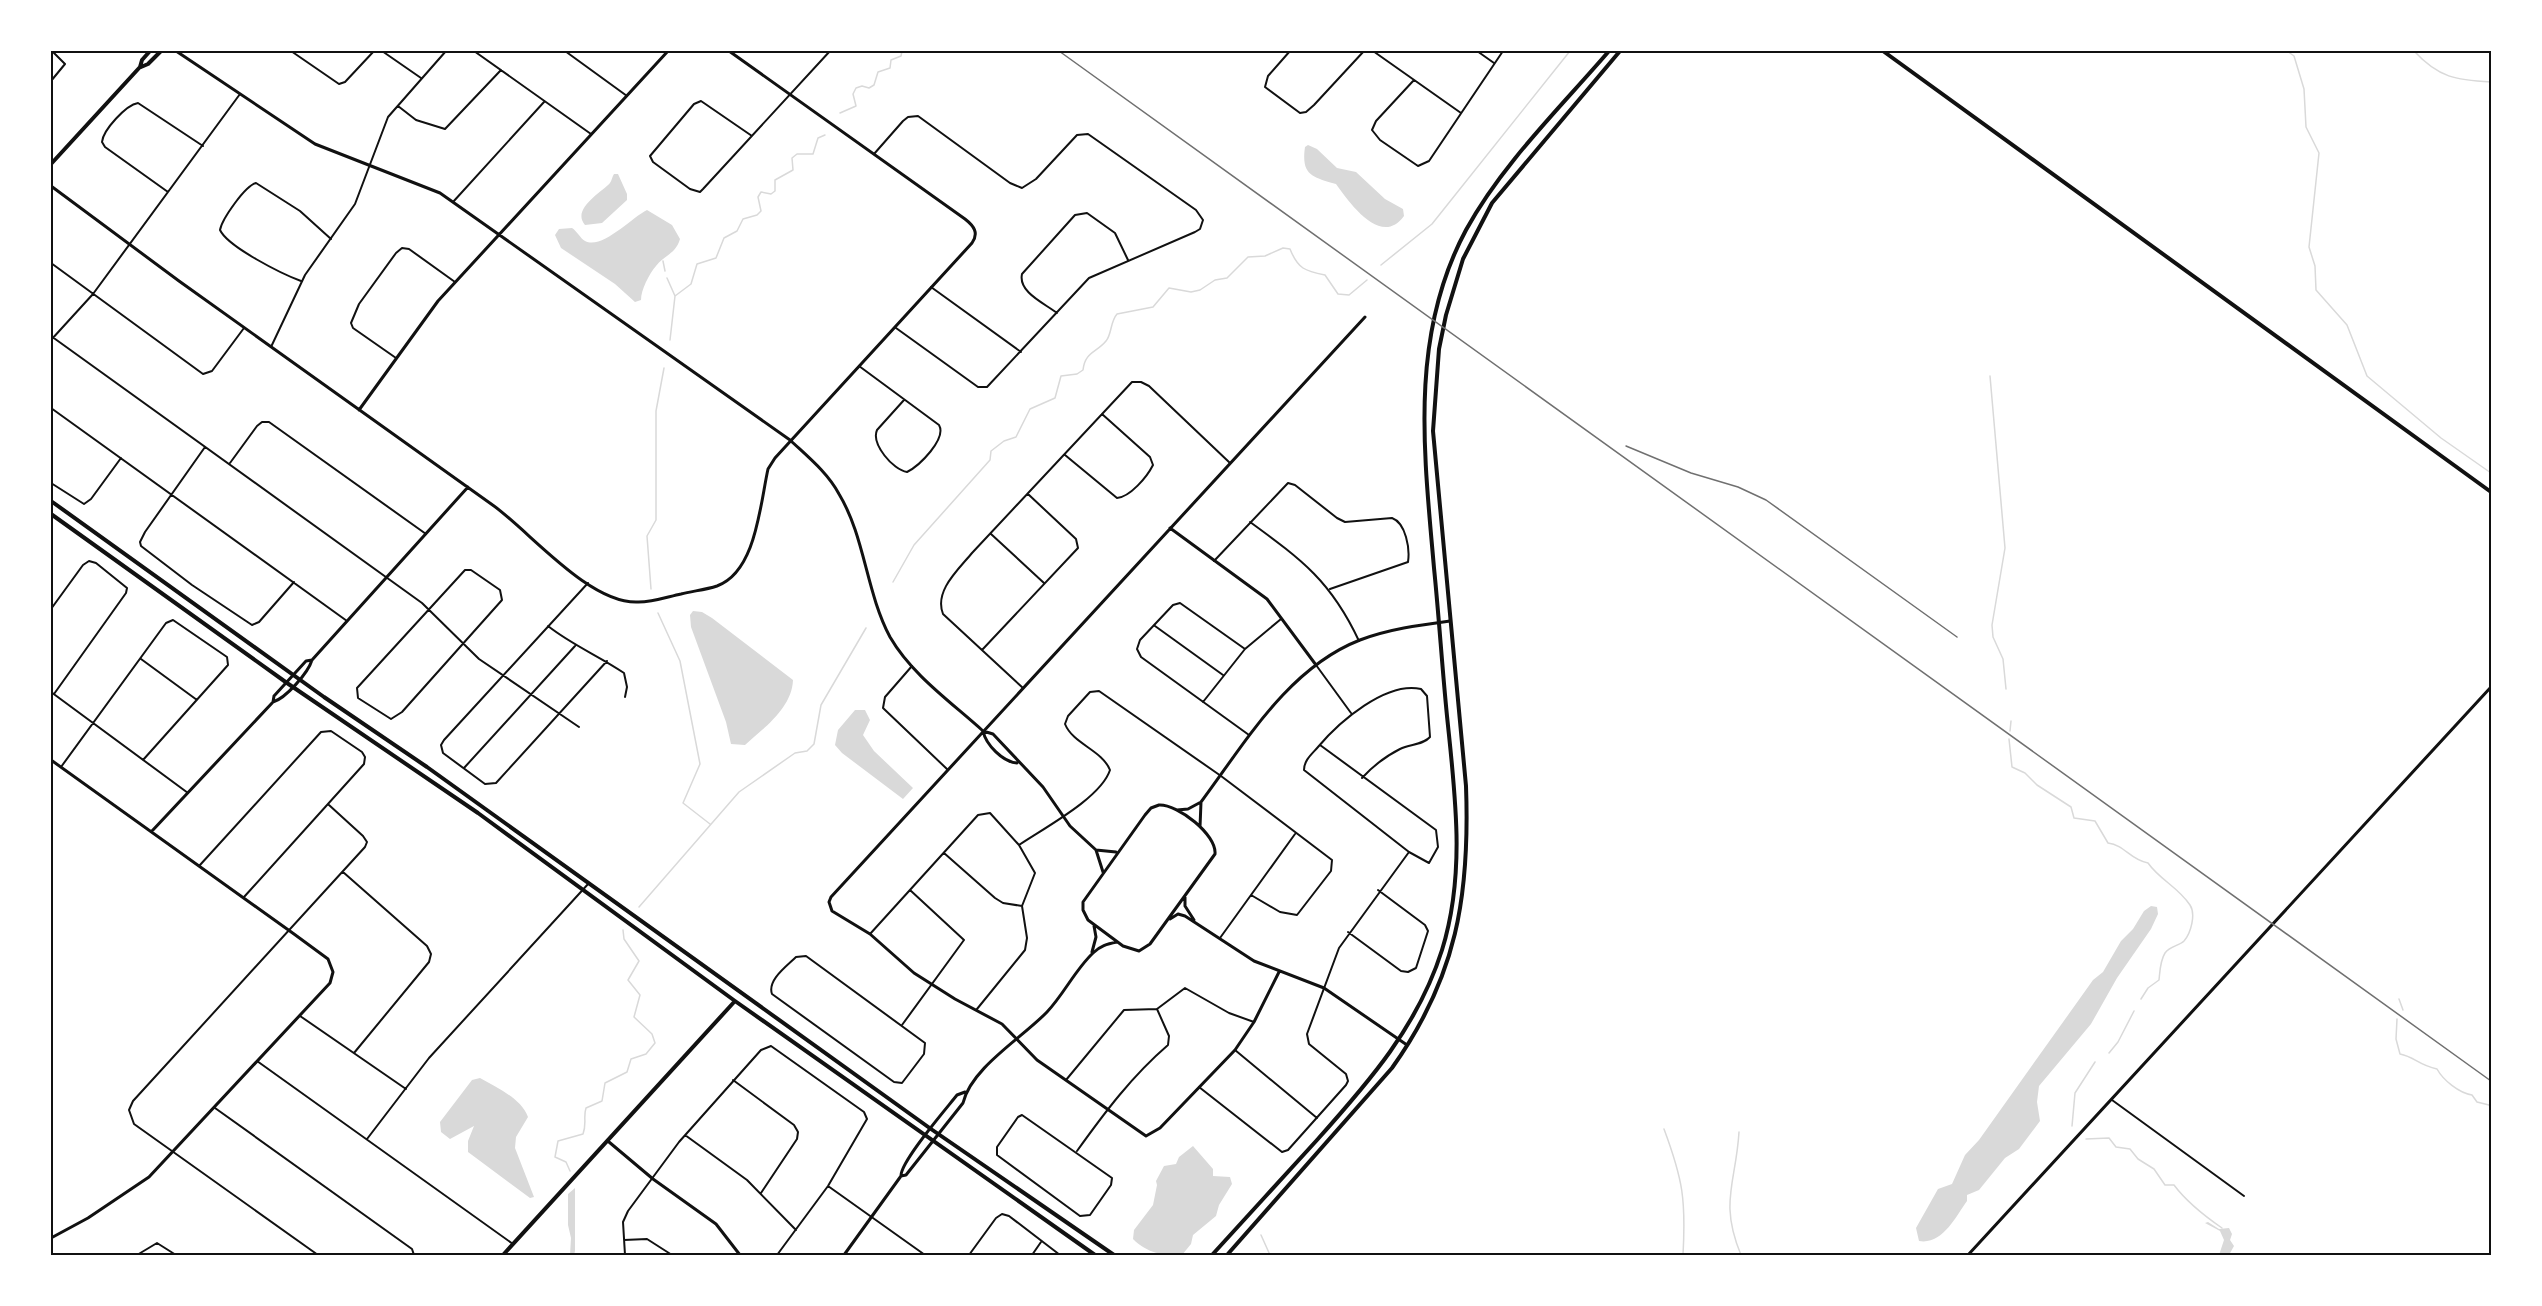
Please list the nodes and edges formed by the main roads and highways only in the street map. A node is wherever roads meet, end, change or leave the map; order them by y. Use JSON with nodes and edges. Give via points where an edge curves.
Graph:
{"nodes":[{"id":1,"x":150,"y":51,"type":"edge"},
{"id":2,"x":161,"y":51,"type":"edge"},
{"id":3,"x":1609,"y":51,"type":"edge"},
{"id":4,"x":1620,"y":51,"type":"edge"},
{"id":5,"x":1883,"y":51,"type":"edge"},
{"id":6,"x":140,"y":67,"type":"junction"},
{"id":7,"x":51,"y":164,"type":"edge"},
{"id":8,"x":2491,"y":492,"type":"edge"},
{"id":9,"x":51,"y":501,"type":"edge"},
{"id":10,"x":51,"y":514,"type":"edge"},
{"id":11,"x":735,"y":1001,"type":"junction"},
{"id":12,"x":503,"y":1255,"type":"edge"},
{"id":13,"x":1095,"y":1255,"type":"edge"},
{"id":14,"x":1114,"y":1255,"type":"edge"},
{"id":15,"x":1212,"y":1255,"type":"edge"},
{"id":16,"x":1227,"y":1255,"type":"edge"}],
"edges":[{"from":1,"to":6,"type":"main road"},
{"from":2,"to":6,"type":"main road"},
{"from":3,"to":15,"type":"main road","via":[[1491,192],[1455,253],[1435,309],[1422,420],[1455,790],[1457,855],[1450,919],[1442,949],[1421,1003],[1372,1078]]},
{"from":4,"to":16,"type":"main road","via":[[1492,202],[1463,258],[1439,349],[1433,431],[1466,786],[1467,872],[1461,912],[1444,970],[1392,1068]]},
{"from":5,"to":8,"type":"main road"},
{"from":6,"to":7,"type":"main road"},
{"from":9,"to":14,"type":"main road","via":[[931,1129]]},
{"from":10,"to":11,"type":"main road","via":[[287,683],[478,813]]},
{"from":11,"to":12,"type":"main road"},
{"from":11,"to":13,"type":"main road"}]}
